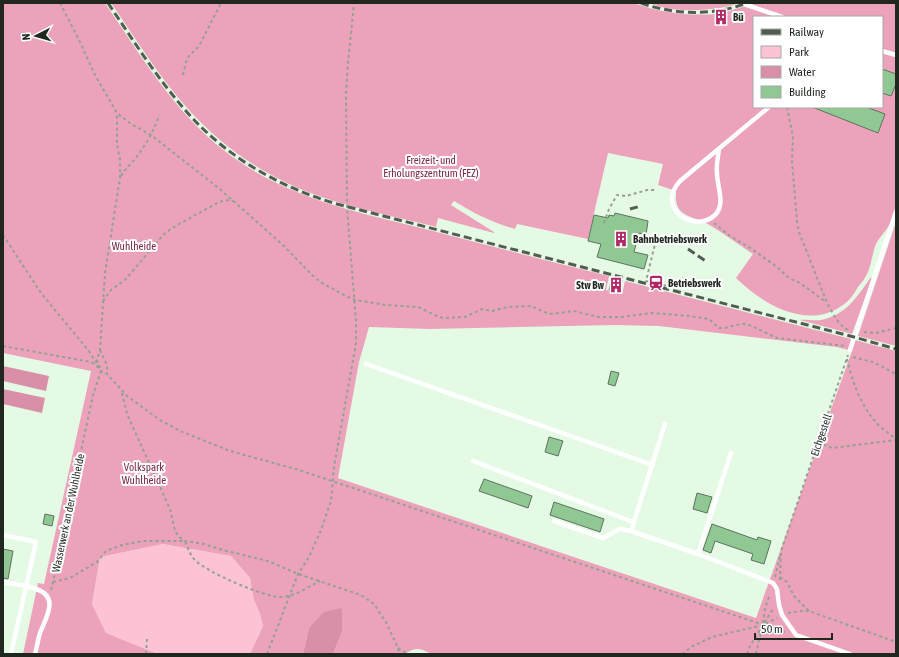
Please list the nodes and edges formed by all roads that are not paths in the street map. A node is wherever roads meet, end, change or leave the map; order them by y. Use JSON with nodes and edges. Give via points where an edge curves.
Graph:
{"nodes":[{"id":1,"x":741,"y":3,"type":"edge"},
{"id":2,"x":779,"y":16,"type":"edge"},
{"id":3,"x":883,"y":51,"type":"edge"},
{"id":4,"x":896,"y":56,"type":"edge"},
{"id":5,"x":768,"y":108,"type":"edge"},
{"id":6,"x":719,"y":149,"type":"junction"},
{"id":7,"x":896,"y":212,"type":"edge"},
{"id":8,"x":850,"y":349,"type":"road end"},
{"id":9,"x":366,"y":364,"type":"dead end"},
{"id":10,"x":665,"y":424,"type":"dead end"},
{"id":11,"x":731,"y":453,"type":"dead end"},
{"id":12,"x":473,"y":461,"type":"dead end"},
{"id":13,"x":653,"y":465,"type":"junction"},
{"id":14,"x":554,"y":521,"type":"dead end"},
{"id":15,"x":633,"y":522,"type":"junction"},
{"id":16,"x":631,"y":531,"type":"junction"},
{"id":17,"x":3,"y":535,"type":"edge"},
{"id":18,"x":698,"y":554,"type":"junction"},
{"id":19,"x":3,"y":582,"type":"edge"},
{"id":20,"x":25,"y":587,"type":"junction"},
{"id":21,"x":11,"y":654,"type":"edge"},
{"id":22,"x":35,"y":654,"type":"edge"},
{"id":23,"x":850,"y":654,"type":"edge"}],
"edges":[{"from":1,"to":2,"type":"lane"},
{"from":3,"to":4,"type":"lane"},
{"from":5,"to":6,"type":"lane"},
{"from":6,"to":6,"type":"lane","via":[[675,186],[672,204],[683,218],[691,221],[710,218],[720,207],[717,176]]},
{"from":7,"to":8,"type":"lane"},
{"from":9,"to":13,"type":"lane"},
{"from":10,"to":13,"type":"lane"},
{"from":11,"to":18,"type":"lane"},
{"from":12,"to":15,"type":"lane"},
{"from":13,"to":15,"type":"lane"},
{"from":14,"to":16,"type":"lane","via":[[603,538],[620,529]]},
{"from":15,"to":16,"type":"lane"},
{"from":16,"to":18,"type":"lane"},
{"from":17,"to":20,"type":"lane","via":[[36,542]]},
{"from":18,"to":23,"type":"lane","via":[[773,583],[777,589],[778,605],[782,615],[796,635]]},
{"from":19,"to":20,"type":"lane"},
{"from":20,"to":21,"type":"lane"},
{"from":20,"to":22,"type":"lane","via":[[36,589],[48,596],[50,602]]}]}
